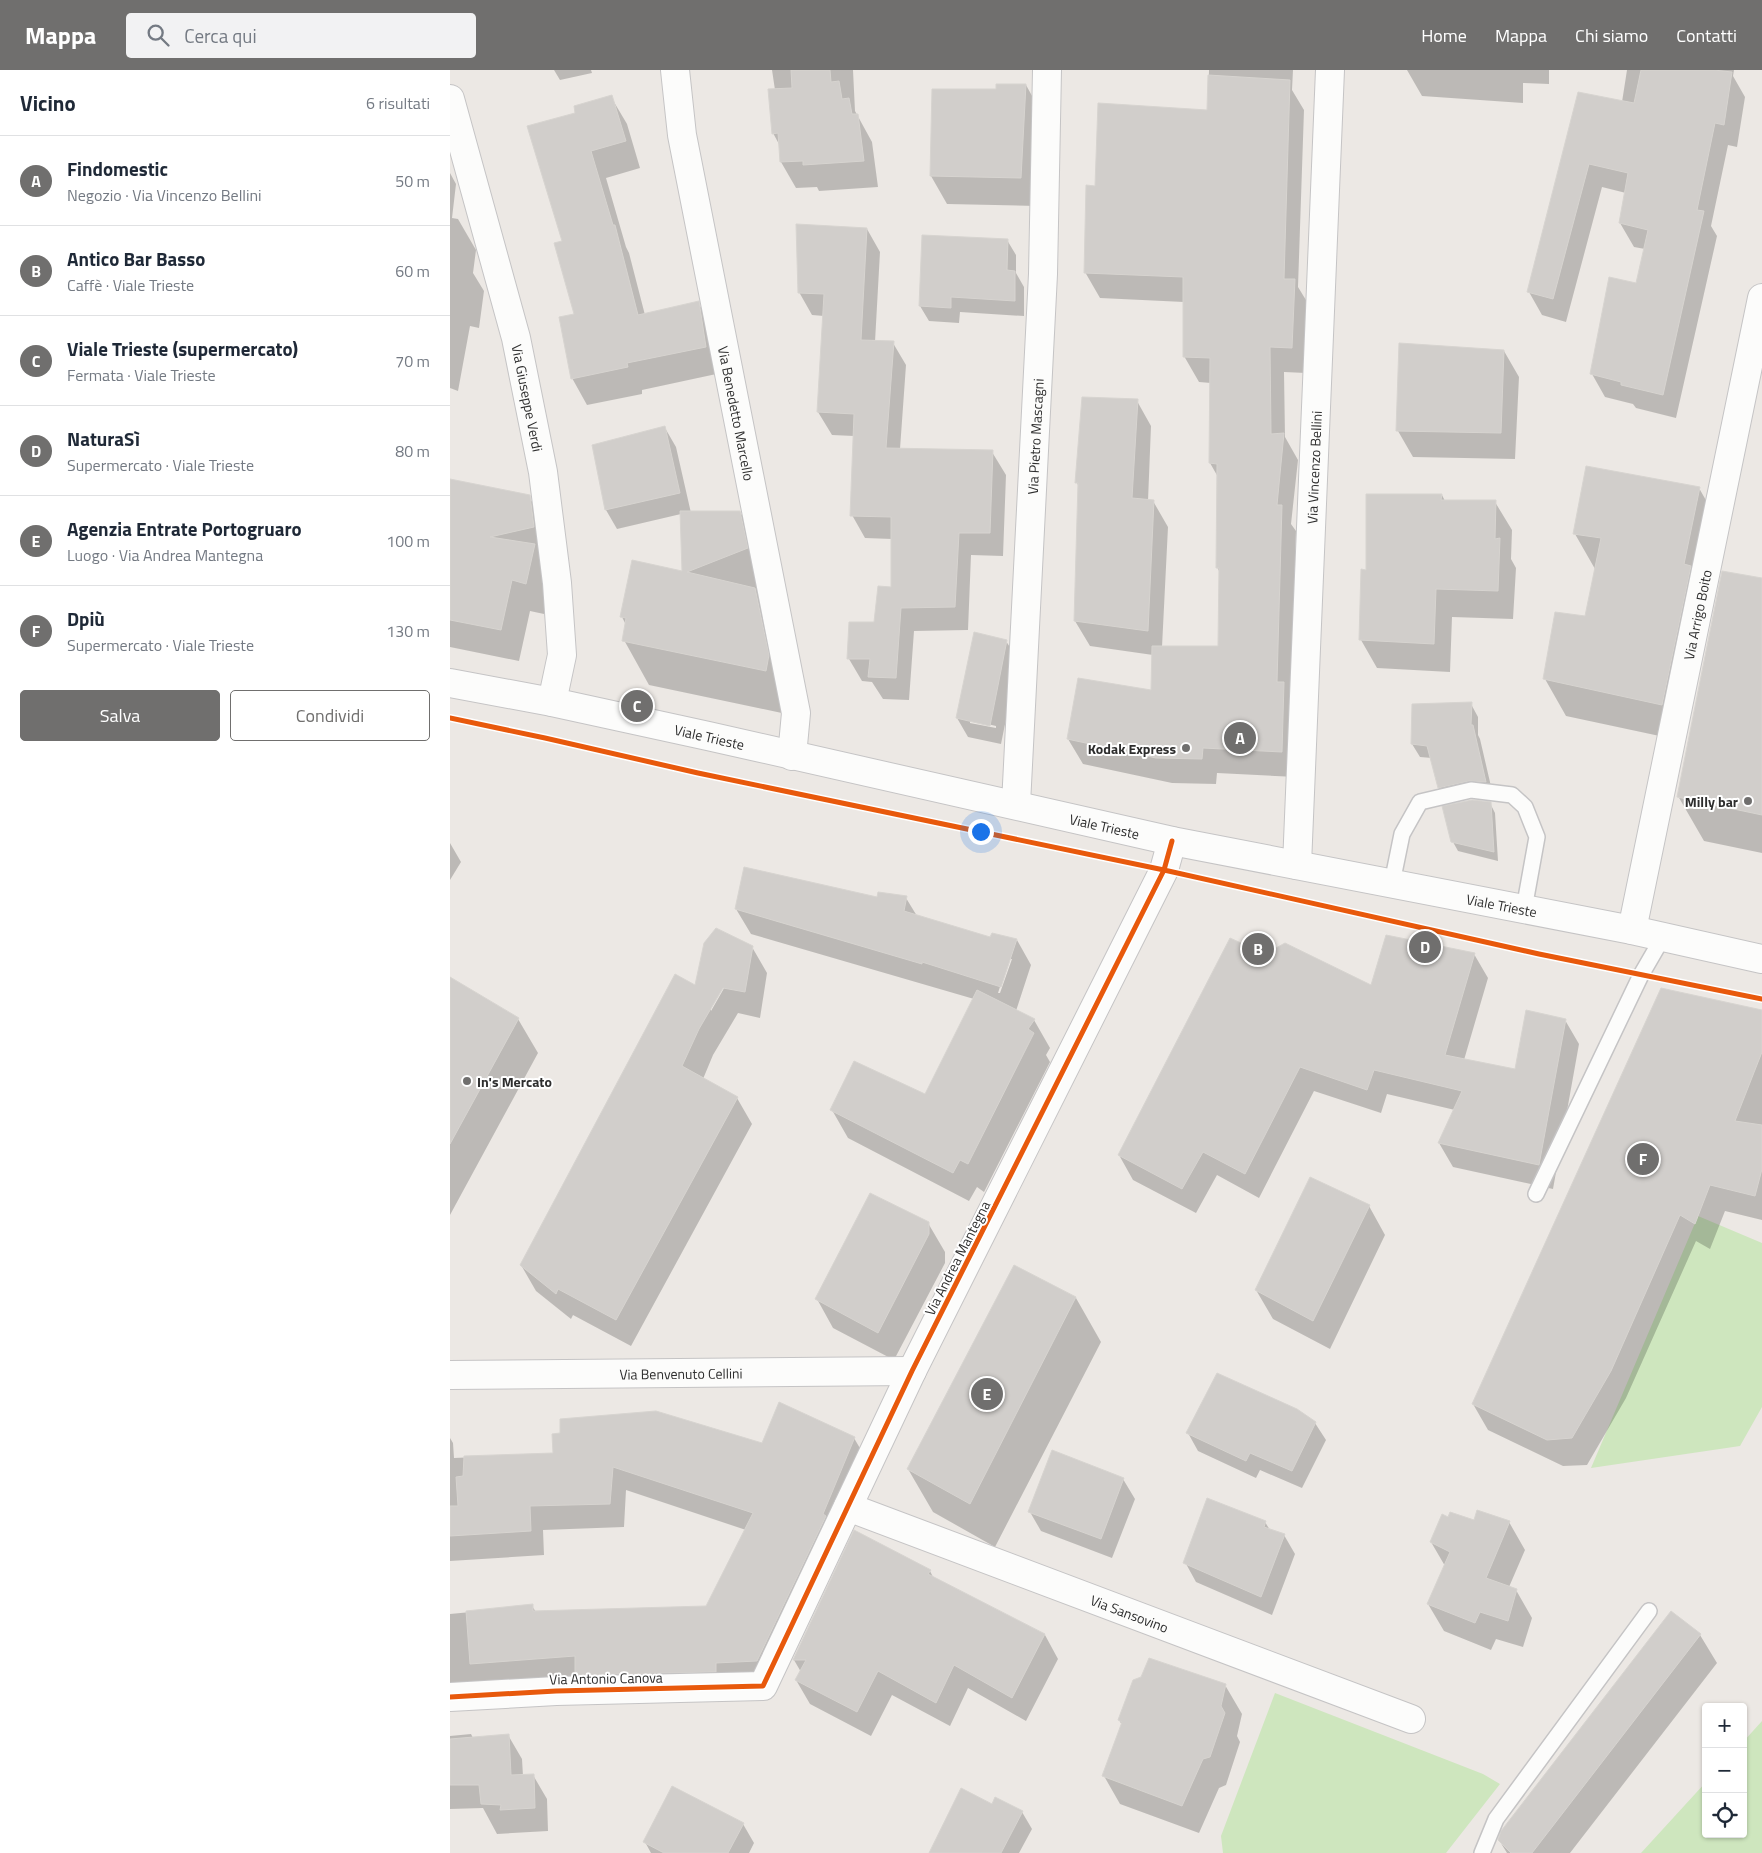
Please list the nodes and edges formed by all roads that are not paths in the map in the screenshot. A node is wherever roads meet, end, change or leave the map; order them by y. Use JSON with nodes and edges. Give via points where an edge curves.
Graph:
{"nodes":[{"id":1,"x":675,"y":70,"type":"edge"},
{"id":2,"x":1047,"y":70,"type":"edge"},
{"id":3,"x":1330,"y":70,"type":"edge"},
{"id":4,"x":450,"y":99,"type":"edge"},
{"id":5,"x":1762,"y":298,"type":"edge"},
{"id":6,"x":450,"y":683,"type":"edge"},
{"id":7,"x":552,"y":702,"type":"junction"},
{"id":8,"x":792,"y":756,"type":"junction"},
{"id":9,"x":1016,"y":804,"type":"junction"},
{"id":10,"x":1172,"y":841,"type":"junction"},
{"id":11,"x":1297,"y":865,"type":"junction"},
{"id":12,"x":1392,"y":883,"type":"junction"},
{"id":13,"x":1524,"y":909,"type":"junction"},
{"id":14,"x":1632,"y":930,"type":"junction"},
{"id":15,"x":1663,"y":937,"type":"junction"},
{"id":16,"x":1762,"y":958,"type":"edge"},
{"id":17,"x":1536,"y":1194,"type":"dead end"},
{"id":18,"x":912,"y":1371,"type":"junction"},
{"id":19,"x":450,"y":1375,"type":"edge"},
{"id":20,"x":848,"y":1507,"type":"junction"},
{"id":21,"x":1649,"y":1611,"type":"dead end"},
{"id":22,"x":762,"y":1686,"type":"joint"},
{"id":23,"x":450,"y":1697,"type":"edge"},
{"id":24,"x":1410,"y":1719,"type":"dead end"},
{"id":25,"x":1482,"y":1853,"type":"edge"}],
"edges":[{"from":1,"to":8,"type":"street","name":"Via Benedetto Marcello","via":[[682,135],[796,713]]},
{"from":2,"to":9,"type":"street","name":"Via Pietro Mascagni","via":[[1043,274]]},
{"from":3,"to":11,"type":"street","name":"Via Vincenzo Bellini"},
{"from":4,"to":7,"type":"street","name":"Via Giuseppe Verdi","via":[[516,338],[543,472],[562,655]]},
{"from":5,"to":14,"type":"street","name":"Via Arrigo Boito"},
{"from":6,"to":7,"type":"street","name":"Viale Trieste"},
{"from":7,"to":8,"type":"street","name":"Viale Trieste"},
{"from":8,"to":9,"type":"street","name":"Viale Trieste"},
{"from":9,"to":10,"type":"street","name":"Viale Trieste"},
{"from":10,"to":11,"type":"street","name":"Viale Trieste"},
{"from":10,"to":18,"type":"street","name":"Via Andrea Mantegna","via":[[1164,870]]},
{"from":11,"to":12,"type":"street","name":"Viale Trieste"},
{"from":12,"to":13,"type":"street","name":"Viale Trieste"},
{"from":12,"to":13,"type":"lane","via":[[1402,834],[1420,802],[1471,790],[1512,795],[1525,807],[1537,838]]},
{"from":13,"to":14,"type":"street","name":"Viale Trieste"},
{"from":14,"to":15,"type":"street","name":"Viale Trieste"},
{"from":15,"to":16,"type":"street","name":"Viale Trieste"},
{"from":15,"to":17,"type":"lane","via":[[1641,975]]},
{"from":18,"to":19,"type":"street","name":"Via Benvenuto Cellini"},
{"from":18,"to":20,"type":"street","name":"Via Andrea Mantegna"},
{"from":20,"to":22,"type":"street","name":"Via Andrea Mantegna"},
{"from":20,"to":24,"type":"street","name":"Via Sansovino"},
{"from":21,"to":25,"type":"lane","via":[[1496,1819]]},
{"from":22,"to":23,"type":"street","name":"Via Antonio Canova","via":[[556,1690]]}]}
